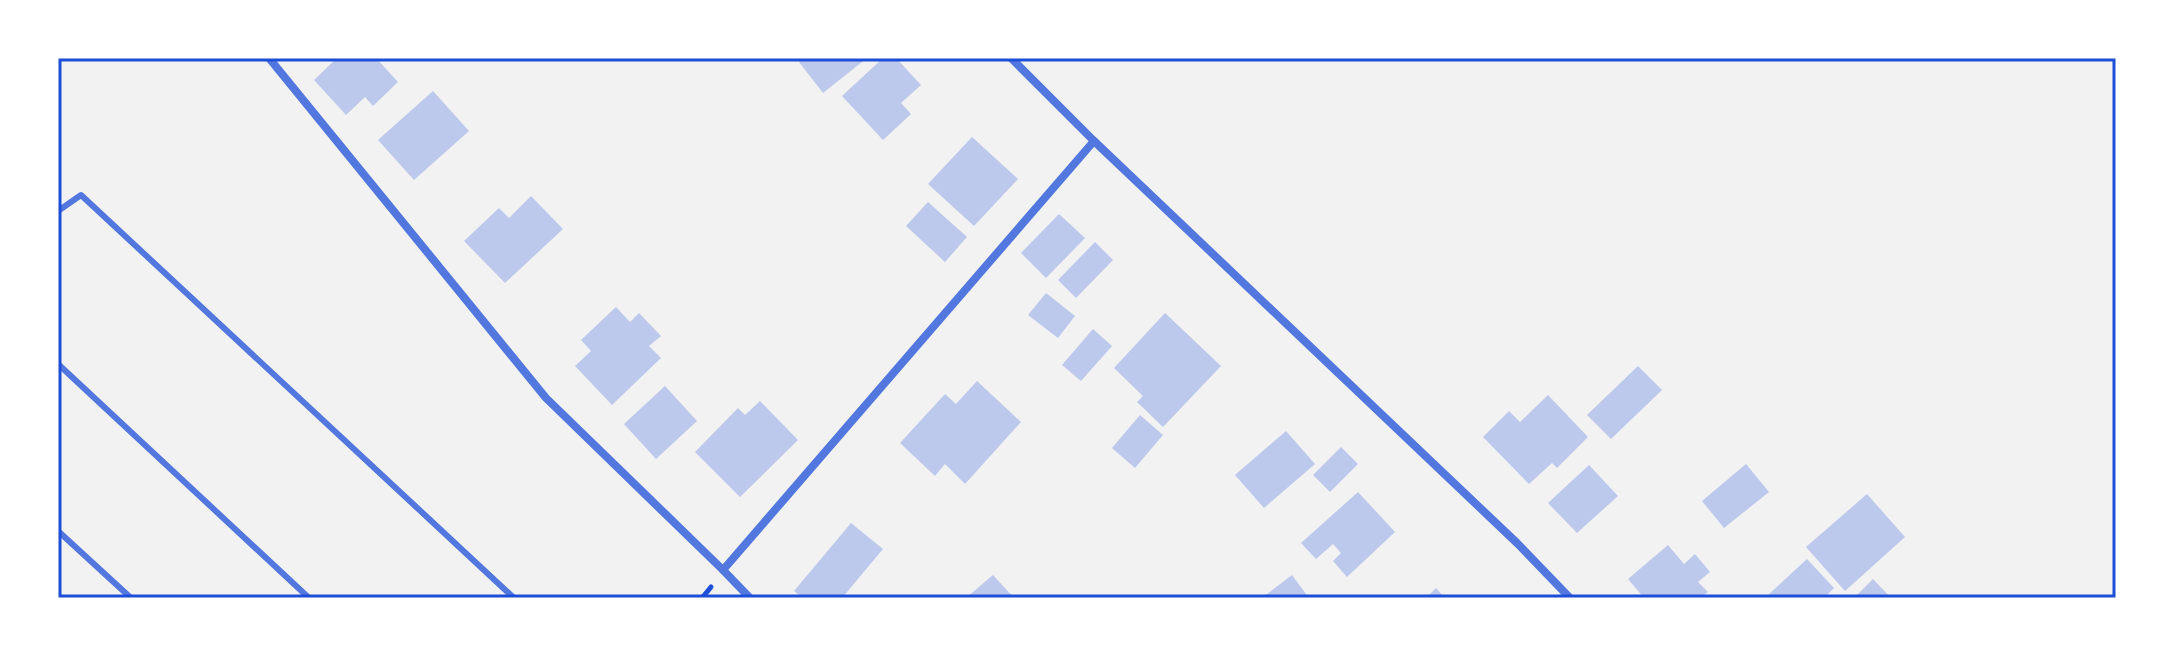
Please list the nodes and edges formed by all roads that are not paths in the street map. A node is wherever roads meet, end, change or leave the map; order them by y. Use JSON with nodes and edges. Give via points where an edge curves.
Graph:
{"nodes":[{"id":1,"x":269,"y":58,"type":"edge"},
{"id":2,"x":1011,"y":58,"type":"edge"},
{"id":3,"x":1094,"y":141,"type":"junction"},
{"id":4,"x":58,"y":211,"type":"edge"},
{"id":5,"x":58,"y":364,"type":"edge"},
{"id":6,"x":58,"y":531,"type":"edge"},
{"id":7,"x":723,"y":570,"type":"junction"},
{"id":8,"x":131,"y":598,"type":"edge"},
{"id":9,"x":309,"y":598,"type":"edge"},
{"id":10,"x":514,"y":598,"type":"edge"},
{"id":11,"x":750,"y":598,"type":"edge"},
{"id":12,"x":1570,"y":598,"type":"edge"}],
"edges":[{"from":1,"to":7,"type":"street","via":[[546,398]]},
{"from":2,"to":3,"type":"street"},
{"from":3,"to":7,"type":"street"},
{"from":3,"to":12,"type":"street"},
{"from":4,"to":10,"type":"lane","via":[[81,195]]},
{"from":5,"to":9,"type":"lane"},
{"from":6,"to":8,"type":"lane"},
{"from":7,"to":11,"type":"street"}]}
